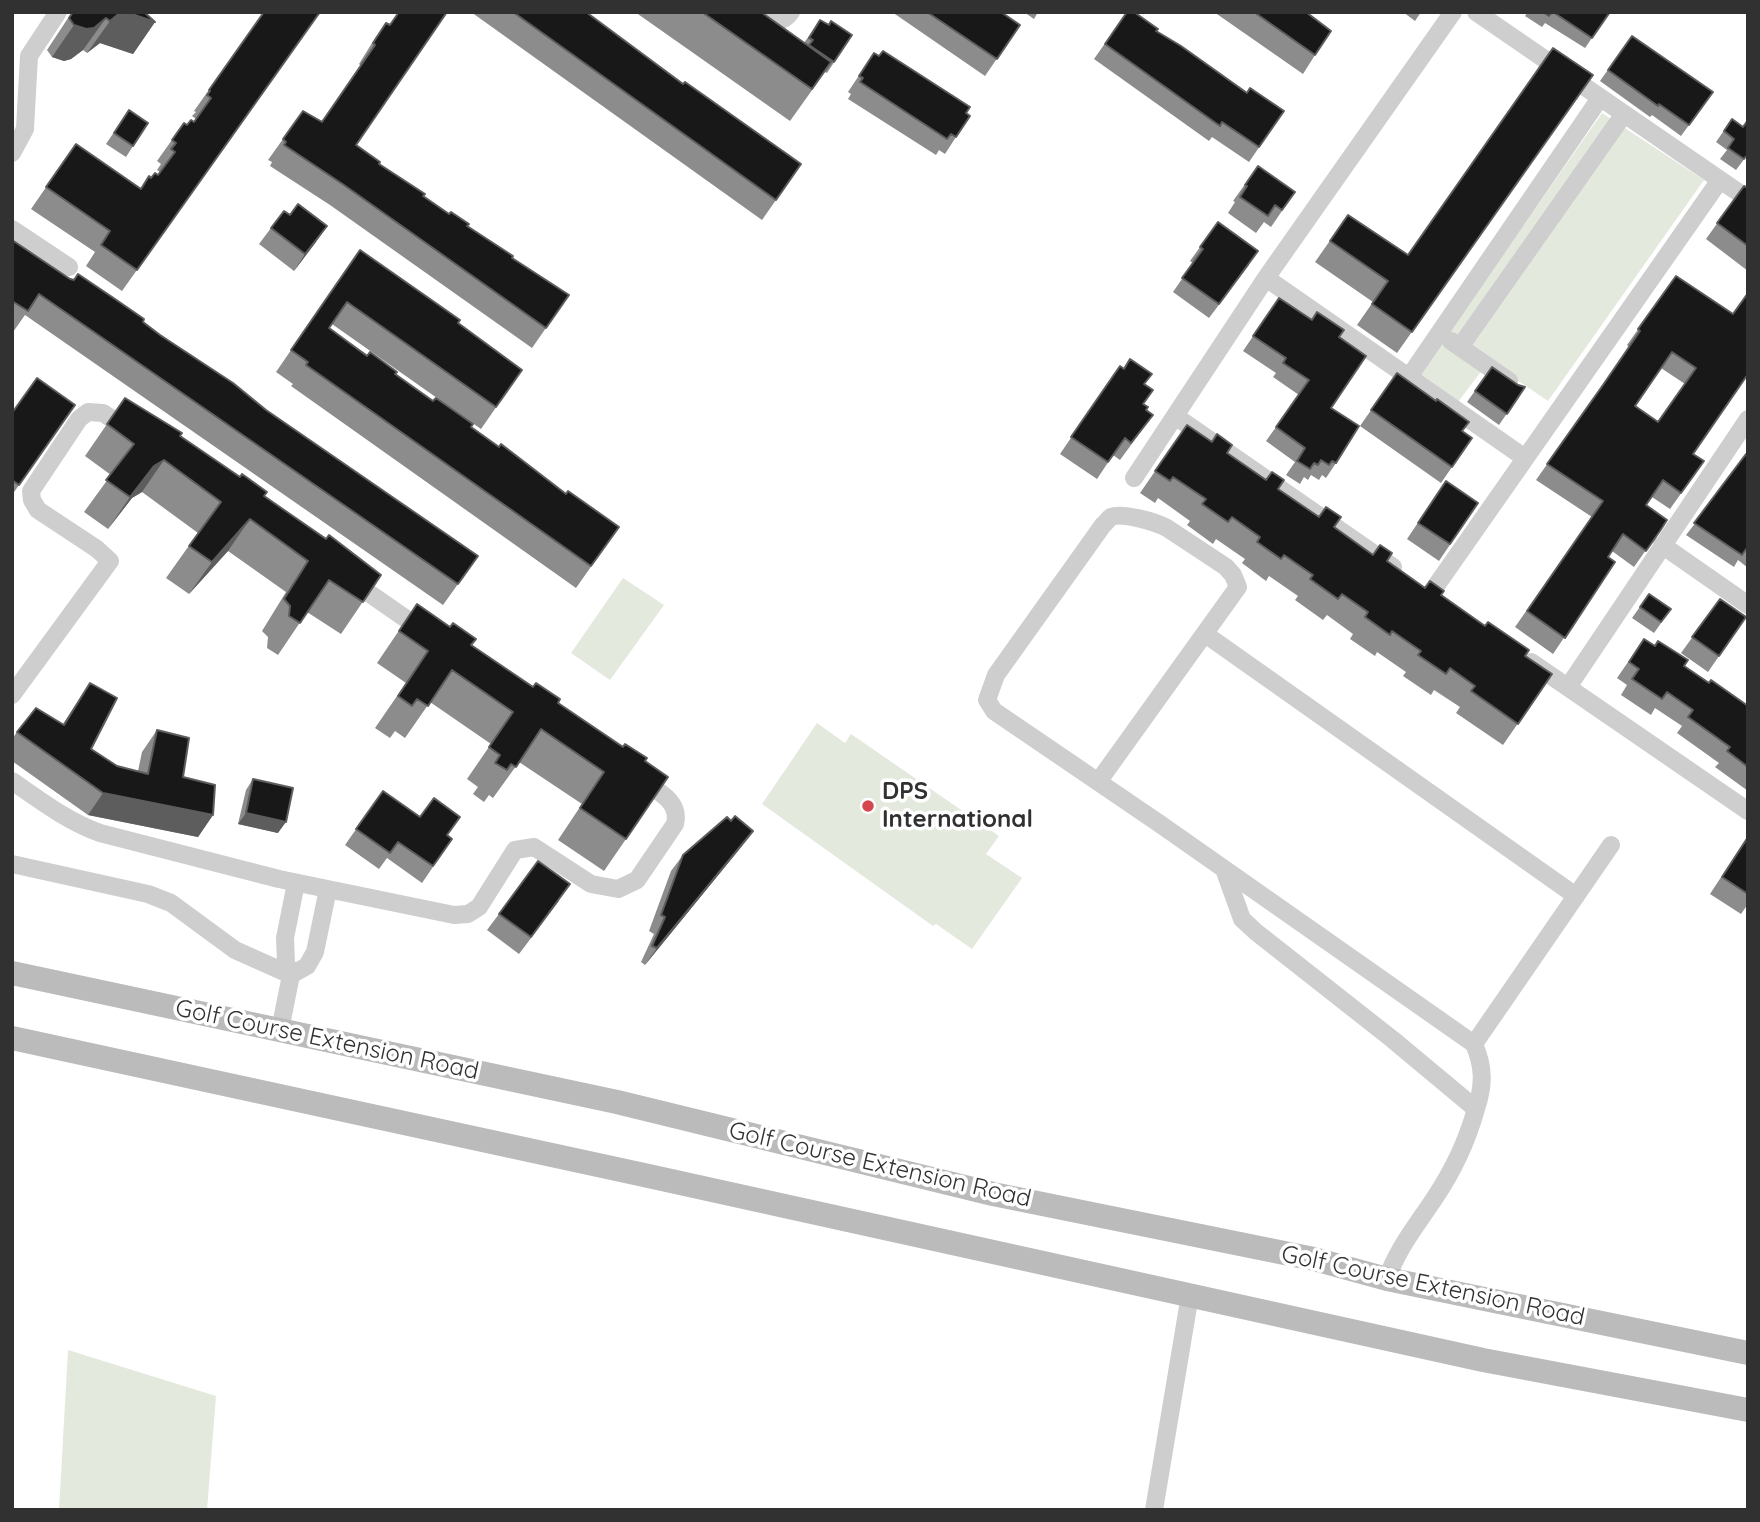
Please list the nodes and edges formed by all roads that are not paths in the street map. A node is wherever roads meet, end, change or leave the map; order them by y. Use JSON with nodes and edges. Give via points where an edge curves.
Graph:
{"nodes":[{"id":1,"x":58,"y":12,"type":"edge"},
{"id":2,"x":762,"y":12,"type":"edge"},
{"id":3,"x":791,"y":12,"type":"edge"},
{"id":4,"x":1453,"y":12,"type":"edge"},
{"id":5,"x":1476,"y":12,"type":"edge"},
{"id":6,"x":1600,"y":98,"type":"junction"},
{"id":7,"x":1624,"y":114,"type":"junction"},
{"id":8,"x":12,"y":153,"type":"edge"},
{"id":9,"x":1720,"y":180,"type":"junction"},
{"id":10,"x":1748,"y":199,"type":"edge"},
{"id":11,"x":12,"y":229,"type":"edge"},
{"id":12,"x":69,"y":267,"type":"dead end"},
{"id":13,"x":1266,"y":278,"type":"junction"},
{"id":14,"x":1440,"y":332,"type":"junction"},
{"id":15,"x":1460,"y":347,"type":"junction"},
{"id":16,"x":1409,"y":377,"type":"junction"},
{"id":17,"x":1517,"y":387,"type":"edge"},
{"id":18,"x":1175,"y":416,"type":"junction"},
{"id":19,"x":1745,"y":428,"type":"edge"},
{"id":20,"x":149,"y":444,"type":"edge"},
{"id":21,"x":1525,"y":458,"type":"junction"},
{"id":22,"x":1134,"y":478,"type":"dead end"},
{"id":23,"x":1662,"y":545,"type":"junction"},
{"id":24,"x":333,"y":569,"type":"edge"},
{"id":25,"x":1748,"y":605,"type":"edge"},
{"id":26,"x":1205,"y":634,"type":"junction"},
{"id":27,"x":435,"y":638,"type":"edge"},
{"id":28,"x":1522,"y":656,"type":"edge"},
{"id":29,"x":1568,"y":687,"type":"junction"},
{"id":30,"x":12,"y":695,"type":"edge"},
{"id":31,"x":626,"y":770,"type":"edge"},
{"id":32,"x":12,"y":781,"type":"edge"},
{"id":33,"x":1098,"y":782,"type":"junction"},
{"id":34,"x":1748,"y":811,"type":"edge"},
{"id":35,"x":1611,"y":845,"type":"dead end"},
{"id":36,"x":12,"y":864,"type":"edge"},
{"id":37,"x":1224,"y":869,"type":"junction"},
{"id":38,"x":288,"y":881,"type":"junction"},
{"id":39,"x":328,"y":889,"type":"junction"},
{"id":40,"x":1576,"y":896,"type":"junction"},
{"id":41,"x":12,"y":973,"type":"edge"},
{"id":42,"x":290,"y":975,"type":"junction"},
{"id":43,"x":279,"y":1030,"type":"junction"},
{"id":44,"x":12,"y":1038,"type":"edge"},
{"id":45,"x":1474,"y":1044,"type":"junction"},
{"id":46,"x":1476,"y":1109,"type":"junction"},
{"id":47,"x":1387,"y":1279,"type":"junction"},
{"id":48,"x":1190,"y":1296,"type":"junction"},
{"id":49,"x":1748,"y":1353,"type":"edge"},
{"id":50,"x":1748,"y":1410,"type":"edge"},
{"id":51,"x":1154,"y":1510,"type":"edge"}],
"edges":[{"from":1,"to":8,"type":"street","via":[[30,57],[24,129]]},
{"from":2,"to":3,"type":"street","via":[[779,22]]},
{"from":4,"to":13,"type":"street"},
{"from":5,"to":6,"type":"street"},
{"from":6,"to":7,"type":"street"},
{"from":6,"to":14,"type":"street"},
{"from":7,"to":9,"type":"street"},
{"from":7,"to":15,"type":"street"},
{"from":9,"to":10,"type":"street"},
{"from":9,"to":21,"type":"street"},
{"from":11,"to":12,"type":"street"},
{"from":13,"to":16,"type":"street"},
{"from":13,"to":18,"type":"street"},
{"from":14,"to":15,"type":"street"},
{"from":14,"to":16,"type":"street"},
{"from":15,"to":17,"type":"street"},
{"from":16,"to":21,"type":"street"},
{"from":18,"to":21,"type":"street","via":[[1426,589]]},
{"from":18,"to":22,"type":"street"},
{"from":19,"to":23,"type":"street"},
{"from":20,"to":30,"type":"street","via":[[103,413],[88,412],[31,491],[38,510],[110,561]]},
{"from":23,"to":25,"type":"street"},
{"from":23,"to":29,"type":"street"},
{"from":24,"to":27,"type":"street"},
{"from":26,"to":33,"type":"street"},
{"from":26,"to":33,"type":"street","via":[[1238,587],[1233,575],[1158,523],[1112,517],[996,675],[987,700],[994,712]]},
{"from":26,"to":40,"type":"street"},
{"from":28,"to":29,"type":"street"},
{"from":29,"to":34,"type":"street"},
{"from":31,"to":39,"type":"street","via":[[671,801],[677,815],[636,880],[618,889],[591,884],[534,847],[515,850],[479,907],[468,914]]},
{"from":32,"to":38,"type":"street","via":[[90,829]]},
{"from":33,"to":37,"type":"street"},
{"from":35,"to":40,"type":"street"},
{"from":36,"to":42,"type":"street","via":[[171,902],[234,950]]},
{"from":37,"to":45,"type":"street"},
{"from":37,"to":46,"type":"street","via":[[1242,919]]},
{"from":38,"to":39,"type":"street"},
{"from":38,"to":42,"type":"street","via":[[285,938]]},
{"from":39,"to":42,"type":"street","via":[[315,952],[307,966]]},
{"from":40,"to":45,"type":"street"},
{"from":41,"to":43,"type":"main road","name":"Golf Course Extension Road"},
{"from":42,"to":43,"type":"street"},
{"from":43,"to":47,"type":"main road","name":"Golf Course Extension Road","via":[[617,1102],[993,1194],[1314,1259]]},
{"from":44,"to":48,"type":"main road"},
{"from":45,"to":46,"type":"street","via":[[1482,1063],[1482,1092]]},
{"from":46,"to":47,"type":"street","via":[[1458,1158],[1393,1260]]},
{"from":47,"to":49,"type":"main road","name":"Golf Course Extension Road"},
{"from":48,"to":50,"type":"main road","via":[[1483,1360]]},
{"from":48,"to":51,"type":"street"}]}
